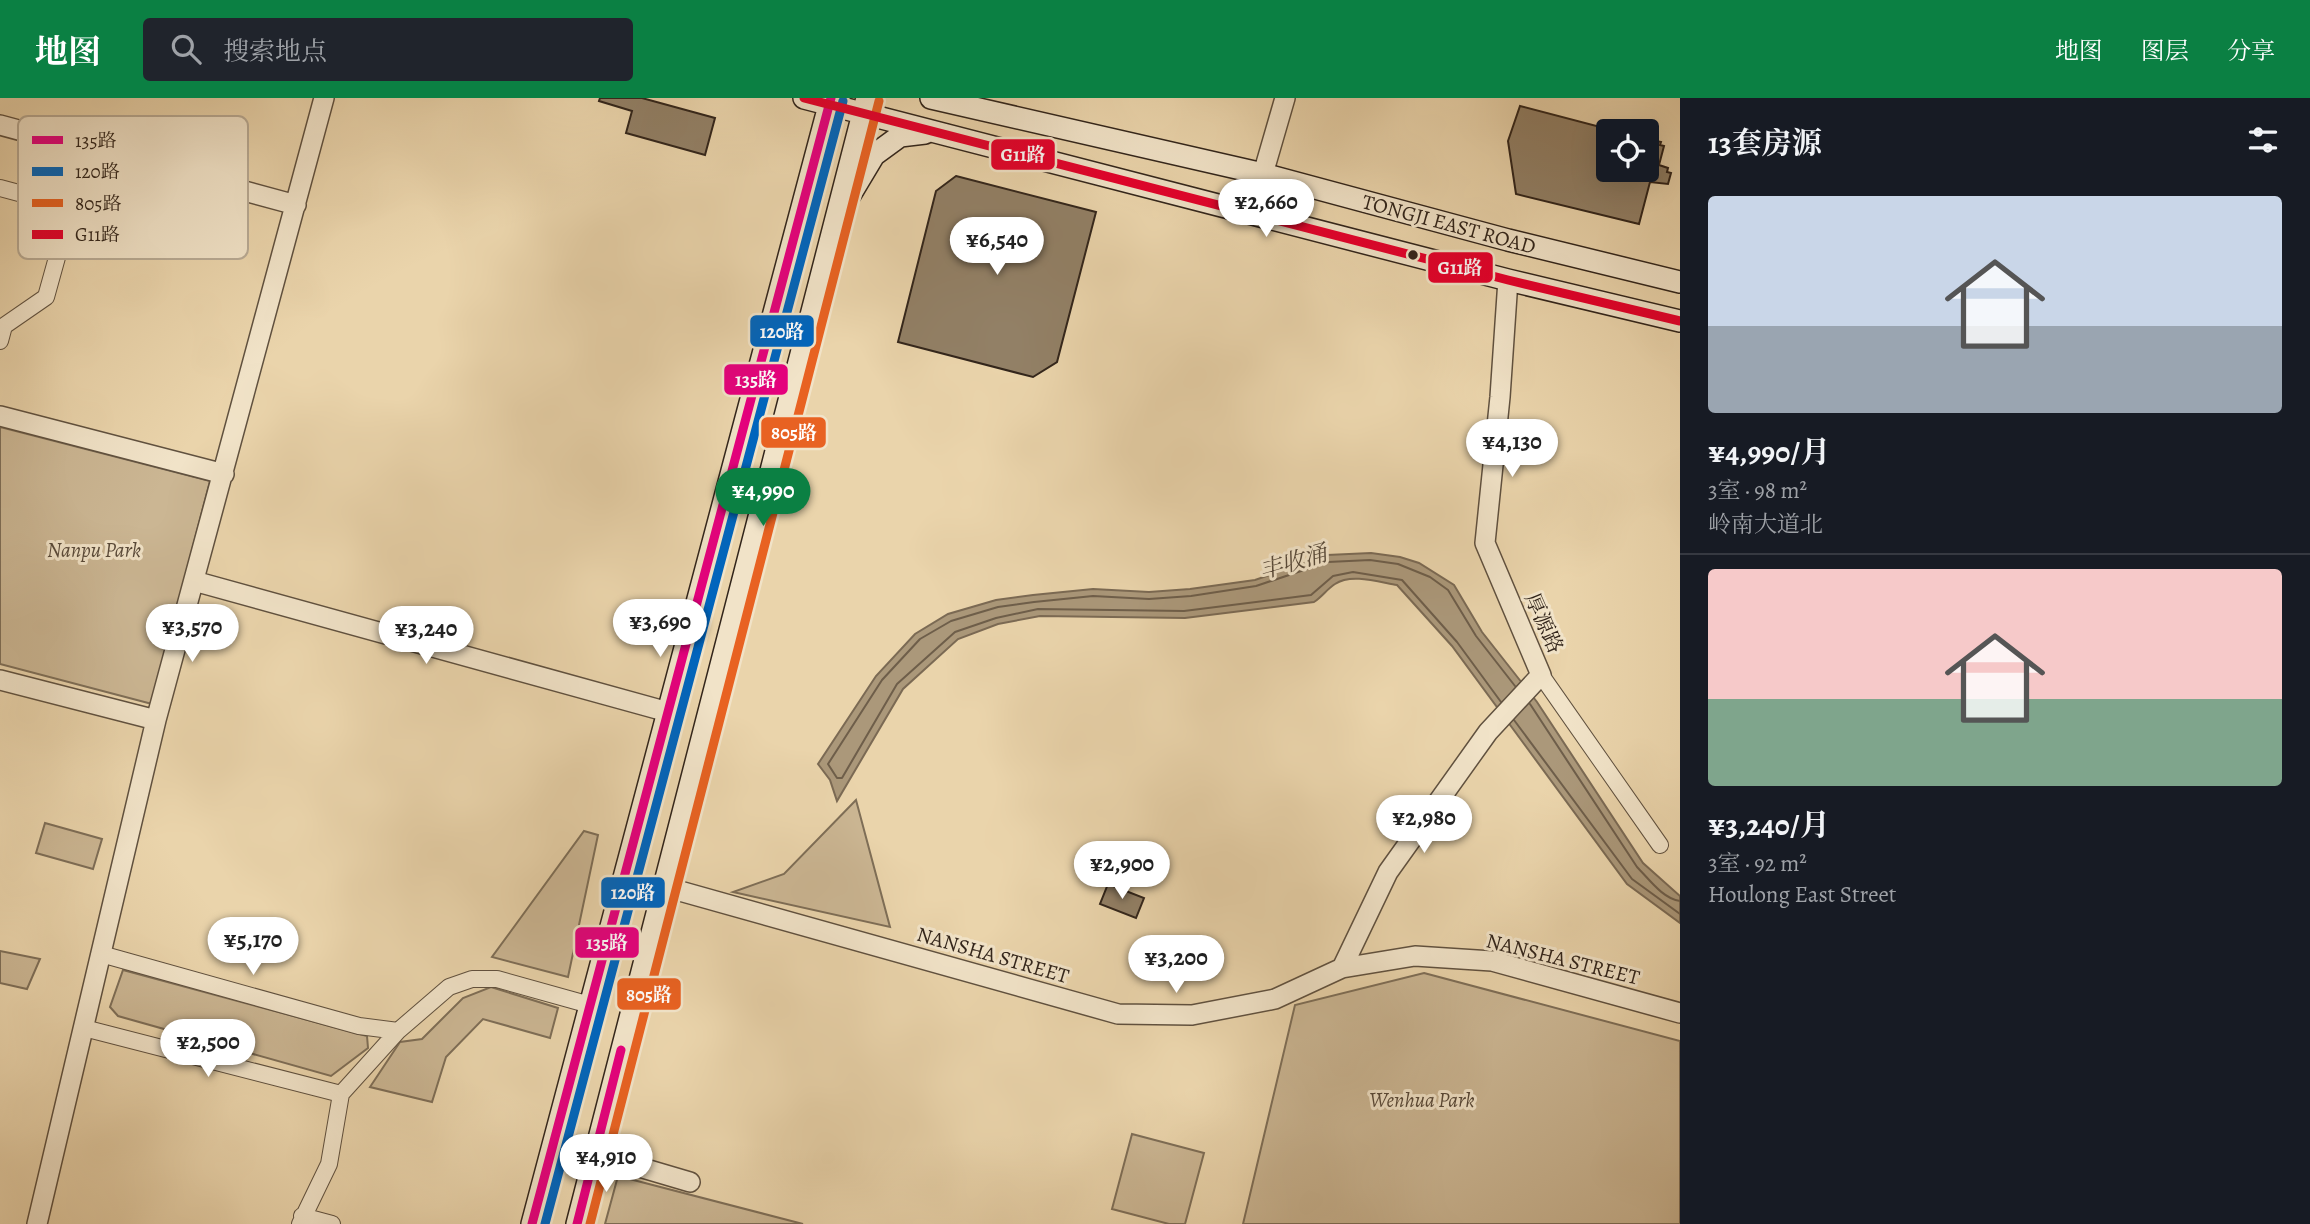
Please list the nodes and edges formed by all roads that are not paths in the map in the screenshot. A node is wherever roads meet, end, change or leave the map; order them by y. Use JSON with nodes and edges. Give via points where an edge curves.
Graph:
{"nodes":[{"id":1,"x":324,"y":98,"type":"edge"},
{"id":2,"x":804,"y":98,"type":"edge"},
{"id":3,"x":931,"y":98,"type":"edge"},
{"id":4,"x":991,"y":98,"type":"edge"},
{"id":5,"x":1285,"y":98,"type":"edge"},
{"id":6,"x":830,"y":102,"type":"edge"},
{"id":7,"x":865,"y":106,"type":"edge"},
{"id":8,"x":0,"y":125,"type":"edge"},
{"id":9,"x":1052,"y":126,"type":"junction"},
{"id":10,"x":18,"y":130,"type":"edge"},
{"id":11,"x":931,"y":132,"type":"junction"},
{"id":12,"x":1263,"y":174,"type":"junction"},
{"id":13,"x":0,"y":188,"type":"edge"},
{"id":14,"x":248,"y":192,"type":"edge"},
{"id":15,"x":18,"y":193,"type":"edge"},
{"id":16,"x":296,"y":205,"type":"junction"},
{"id":17,"x":837,"y":214,"type":"junction"},
{"id":18,"x":57,"y":259,"type":"edge"},
{"id":19,"x":1508,"y":280,"type":"junction"},
{"id":20,"x":1680,"y":282,"type":"edge"},
{"id":21,"x":1680,"y":321,"type":"edge"},
{"id":22,"x":1,"y":329,"type":"edge"},
{"id":23,"x":0,"y":416,"type":"edge"},
{"id":24,"x":224,"y":474,"type":"junction"},
{"id":25,"x":713,"y":541,"type":"junction"},
{"id":26,"x":194,"y":581,"type":"junction"},
{"id":27,"x":733,"y":617,"type":"junction"},
{"id":28,"x":1541,"y":675,"type":"junction"},
{"id":29,"x":0,"y":680,"type":"edge"},
{"id":30,"x":668,"y":712,"type":"junction"},
{"id":31,"x":156,"y":720,"type":"junction"},
{"id":32,"x":1661,"y":845,"type":"dead end"},
{"id":33,"x":662,"y":886,"type":"junction"},
{"id":34,"x":101,"y":954,"type":"junction"},
{"id":35,"x":1342,"y":968,"type":"junction"},
{"id":36,"x":590,"y":1005,"type":"junction"},
{"id":37,"x":1680,"y":1013,"type":"edge"},
{"id":38,"x":84,"y":1028,"type":"junction"},
{"id":39,"x":398,"y":1031,"type":"junction"},
{"id":40,"x":341,"y":1094,"type":"junction"},
{"id":41,"x":595,"y":1154,"type":"junction"},
{"id":42,"x":690,"y":1182,"type":"dead end"},
{"id":43,"x":301,"y":1220,"type":"edge"},
{"id":44,"x":37,"y":1224,"type":"edge"},
{"id":45,"x":332,"y":1224,"type":"edge"},
{"id":46,"x":532,"y":1224,"type":"edge"},
{"id":47,"x":577,"y":1224,"type":"edge"}],
"edges":[{"from":1,"to":16,"type":"street"},
{"from":2,"to":6,"type":"main road","name":"TONGJI EAST ROAD"},
{"from":3,"to":9,"type":"main road","name":"TONGJI EAST ROAD"},
{"from":4,"to":9,"type":"main road"},
{"from":5,"to":12,"type":"street"},
{"from":6,"to":7,"type":"main road","name":"TONGJI EAST ROAD"},
{"from":6,"to":25,"type":"main road"},
{"from":7,"to":11,"type":"main road","name":"TONGJI EAST ROAD"},
{"from":7,"to":17,"type":"main road"},
{"from":8,"to":10,"type":"street"},
{"from":9,"to":12,"type":"main road","name":"TONGJI EAST ROAD"},
{"from":11,"to":17,"type":"main road","via":[[900,136],[874,155]]},
{"from":11,"to":19,"type":"main road","name":"TONGJI EAST ROAD"},
{"from":12,"to":20,"type":"main road","name":"TONGJI EAST ROAD"},
{"from":13,"to":15,"type":"street"},
{"from":14,"to":16,"type":"street"},
{"from":16,"to":24,"type":"street"},
{"from":17,"to":27,"type":"main road"},
{"from":18,"to":22,"type":"street","via":[[46,297]]},
{"from":19,"to":21,"type":"main road","name":"TONGJI EAST ROAD"},
{"from":19,"to":28,"type":"street","name":"厚源路","via":[[1485,543]]},
{"from":23,"to":24,"type":"street"},
{"from":24,"to":26,"type":"street"},
{"from":25,"to":27,"type":"main road","via":[[726,525],[741,528],[743,538],[729,591]]},
{"from":25,"to":30,"type":"main road"},
{"from":26,"to":30,"type":"street"},
{"from":26,"to":31,"type":"street"},
{"from":27,"to":33,"type":"main road"},
{"from":28,"to":32,"type":"street"},
{"from":28,"to":35,"type":"street","name":"厚源路","via":[[1488,732],[1388,872]]},
{"from":29,"to":31,"type":"street"},
{"from":30,"to":36,"type":"main road"},
{"from":31,"to":34,"type":"street"},
{"from":33,"to":35,"type":"street","name":"NANSHA STREET","via":[[1118,1014],[1192,1015],[1275,999]]},
{"from":33,"to":41,"type":"main road"},
{"from":34,"to":38,"type":"street"},
{"from":34,"to":39,"type":"street","via":[[359,1026]]},
{"from":35,"to":37,"type":"street","name":"NANSHA STREET","via":[[1415,956],[1492,961]]},
{"from":36,"to":39,"type":"street","via":[[497,978],[472,979],[449,987]]},
{"from":36,"to":46,"type":"main road"},
{"from":38,"to":40,"type":"street"},
{"from":38,"to":44,"type":"street"},
{"from":39,"to":40,"type":"street"},
{"from":40,"to":43,"type":"street","via":[[329,1164]]},
{"from":41,"to":42,"type":"street"},
{"from":41,"to":47,"type":"main road"},
{"from":43,"to":45,"type":"street"}]}
